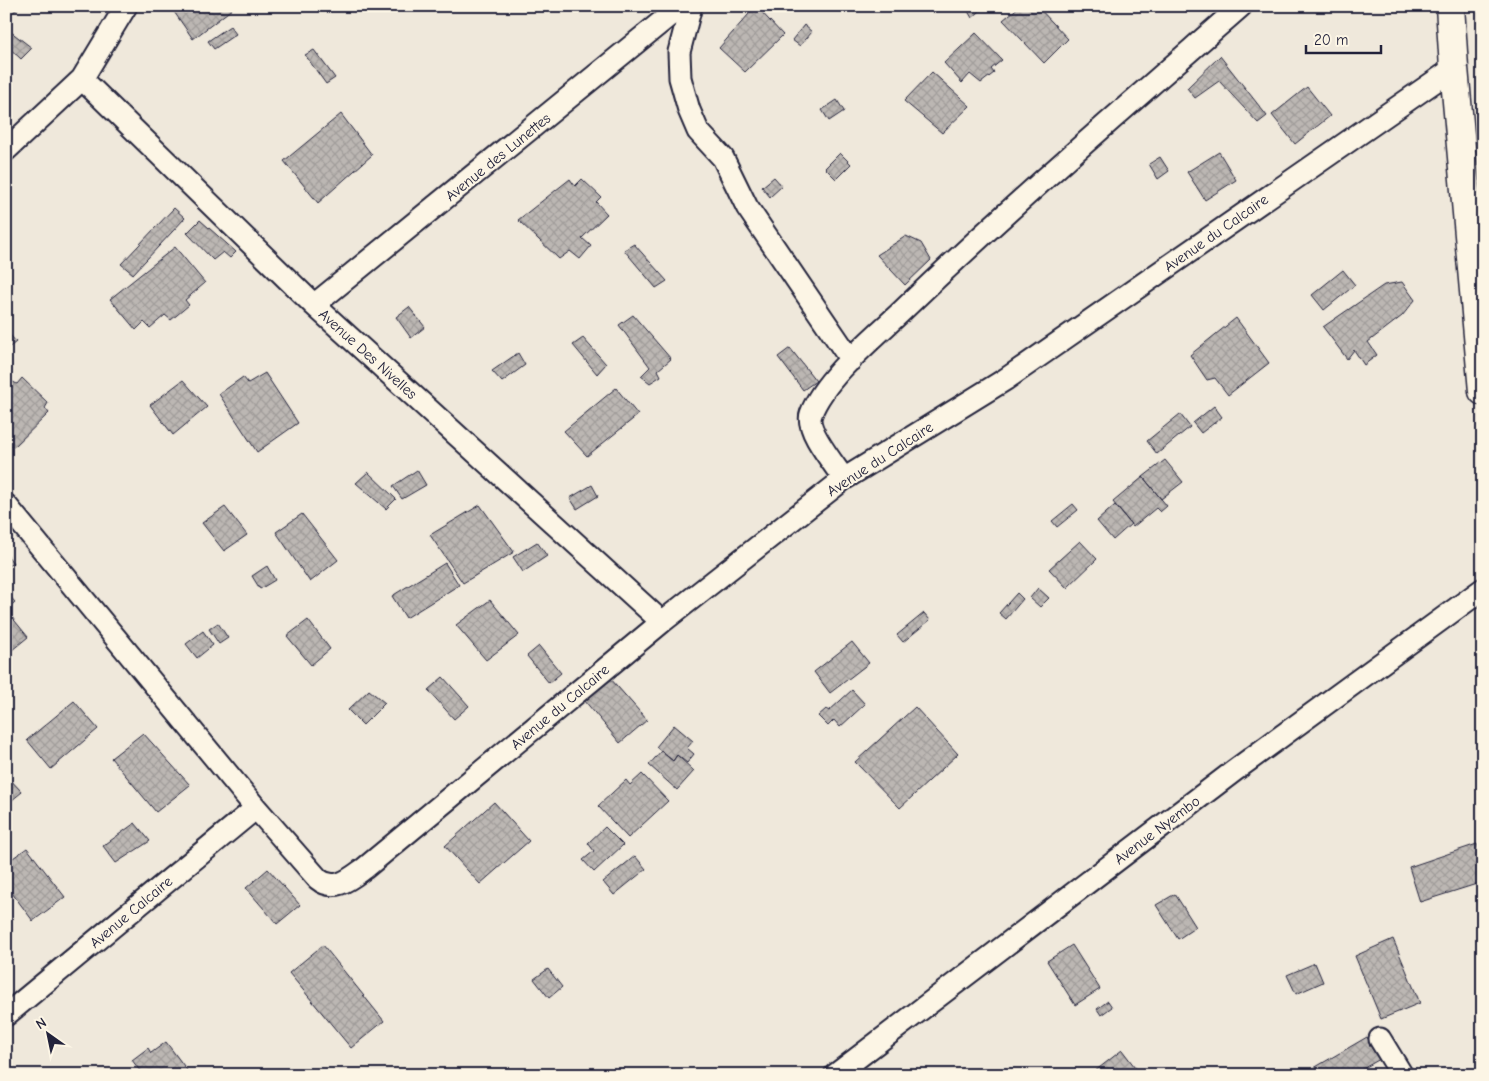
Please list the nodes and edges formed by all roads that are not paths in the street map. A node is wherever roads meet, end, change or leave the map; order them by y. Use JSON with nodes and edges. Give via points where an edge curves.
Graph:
{"nodes":[{"id":1,"x":126,"y":6,"type":"edge"},
{"id":2,"x":681,"y":6,"type":"edge"},
{"id":3,"x":691,"y":6,"type":"edge"},
{"id":4,"x":1241,"y":6,"type":"edge"},
{"id":5,"x":1455,"y":8,"type":"edge"},
{"id":6,"x":1454,"y":68,"type":"junction"},
{"id":7,"x":82,"y":78,"type":"junction"},
{"id":8,"x":6,"y":150,"type":"edge"},
{"id":9,"x":314,"y":305,"type":"junction"},
{"id":10,"x":851,"y":360,"type":"junction"},
{"id":11,"x":1483,"y":391,"type":"edge"},
{"id":12,"x":844,"y":479,"type":"junction"},
{"id":13,"x":6,"y":505,"type":"edge"},
{"id":14,"x":1483,"y":589,"type":"edge"},
{"id":15,"x":662,"y":622,"type":"junction"},
{"id":16,"x":256,"y":808,"type":"junction"},
{"id":17,"x":6,"y":1015,"type":"edge"},
{"id":18,"x":1380,"y":1039,"type":"dead end"},
{"id":19,"x":835,"y":1075,"type":"edge"},
{"id":20,"x":1402,"y":1075,"type":"edge"}],
"edges":[{"from":1,"to":7,"type":"street"},
{"from":2,"to":9,"type":"street","name":"Avenue des Lunettes"},
{"from":3,"to":10,"type":"street","via":[[679,52],[680,78],[698,131],[723,158],[747,206]]},
{"from":4,"to":10,"type":"street","via":[[973,242]]},
{"from":5,"to":6,"type":"street"},
{"from":6,"to":11,"type":"street"},
{"from":6,"to":12,"type":"street","name":"Avenue du Calcaire","via":[[1006,378]]},
{"from":7,"to":8,"type":"street"},
{"from":7,"to":9,"type":"street","name":"Avenue Des Nivelles"},
{"from":9,"to":15,"type":"street","name":"Avenue Des Nivelles"},
{"from":10,"to":12,"type":"street","via":[[821,395],[810,415],[815,436]]},
{"from":12,"to":15,"type":"street","name":"Avenue du Calcaire"},
{"from":13,"to":16,"type":"street"},
{"from":14,"to":19,"type":"street","name":"Avenue Nyembo","via":[[1226,777]]},
{"from":15,"to":16,"type":"street","name":"Avenue du Calcaire","via":[[349,879],[333,886],[318,879]]},
{"from":16,"to":17,"type":"street","name":"Avenue Calcaire"},
{"from":18,"to":20,"type":"street"}]}
